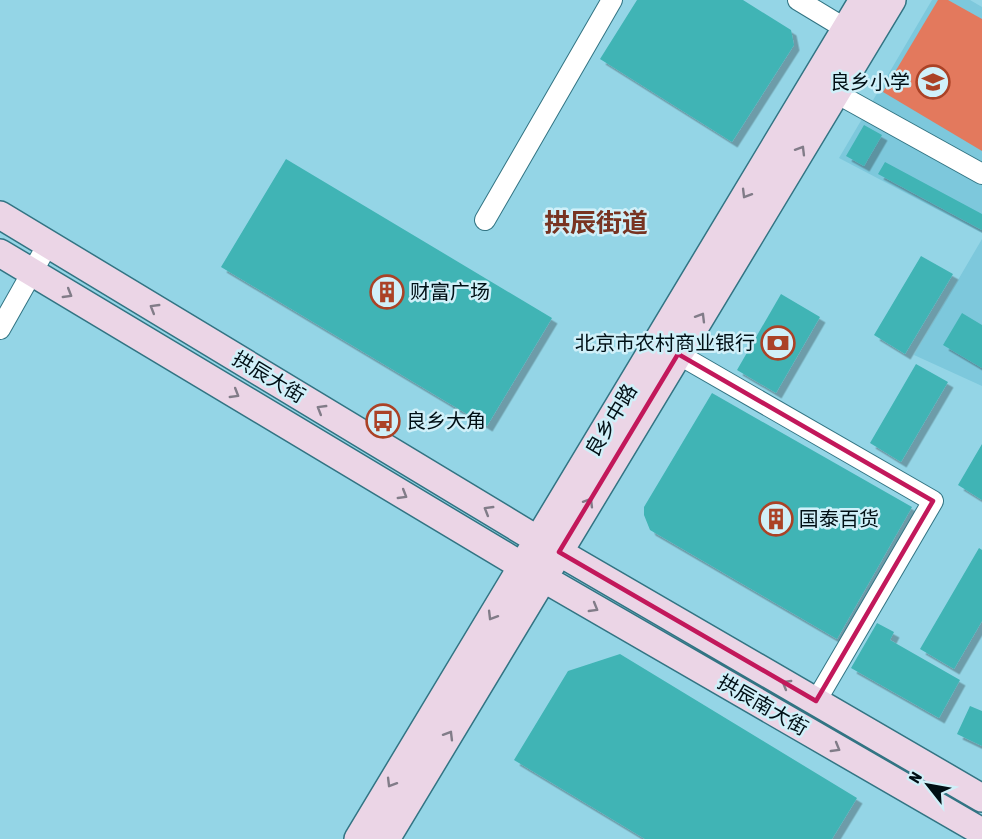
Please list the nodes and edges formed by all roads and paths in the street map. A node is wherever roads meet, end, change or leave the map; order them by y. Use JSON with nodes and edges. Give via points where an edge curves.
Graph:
{"nodes":[{"id":1,"x":612,"y":0,"type":"edge"},
{"id":2,"x":798,"y":0,"type":"edge"},
{"id":3,"x":863,"y":0,"type":"edge"},
{"id":4,"x":892,"y":0,"type":"edge"},
{"id":5,"x":846,"y":29,"type":"junction"},
{"id":6,"x":836,"y":93,"type":"junction"},
{"id":7,"x":982,"y":174,"type":"edge"},
{"id":8,"x":0,"y":215,"type":"edge"},
{"id":9,"x":485,"y":220,"type":"dead end"},
{"id":10,"x":48,"y":244,"type":"junction"},
{"id":11,"x":0,"y":253,"type":"edge"},
{"id":12,"x":33,"y":273,"type":"junction"},
{"id":13,"x":0,"y":329,"type":"edge"},
{"id":14,"x":678,"y":354,"type":"junction"},
{"id":15,"x":549,"y":546,"type":"junction"},
{"id":16,"x":533,"y":572,"type":"junction"},
{"id":17,"x":816,"y":701,"type":"junction"},
{"id":18,"x":982,"y":798,"type":"edge"},
{"id":19,"x":982,"y":832,"type":"edge"},
{"id":20,"x":358,"y":839,"type":"edge"},
{"id":21,"x":386,"y":839,"type":"edge"}],
"edges":[{"from":1,"to":9,"type":"street"},
{"from":2,"to":5,"type":"street"},
{"from":3,"to":5,"type":"street","name":"良乡中路"},
{"from":4,"to":6,"type":"street","name":"良乡中路"},
{"from":5,"to":15,"type":"street","name":"良乡中路","one_way":true},
{"from":6,"to":7,"type":"street"},
{"from":14,"to":6,"type":"street","name":"良乡中路","one_way":true},
{"from":8,"to":10,"type":"street","name":"拱辰大街"},
{"from":10,"to":12,"type":"street"},
{"from":15,"to":10,"type":"street","name":"拱辰大街","one_way":true},
{"from":11,"to":12,"type":"street","name":"拱辰大街"},
{"from":12,"to":13,"type":"street"},
{"from":12,"to":16,"type":"street","name":"拱辰大街","one_way":true},
{"from":15,"to":14,"type":"street","name":"良乡中路","one_way":true},
{"from":14,"to":17,"type":"street","via":[[933,501]]},
{"from":15,"to":16,"type":"street","name":"良乡中路"},
{"from":17,"to":15,"type":"street","name":"拱辰南大街","one_way":true},
{"from":16,"to":19,"type":"street","name":"拱辰南大街","one_way":true},
{"from":16,"to":20,"type":"street","name":"良乡中路","one_way":true},
{"from":21,"to":16,"type":"street","name":"良乡中路","one_way":true},
{"from":17,"to":18,"type":"street","name":"拱辰南大街"}]}
